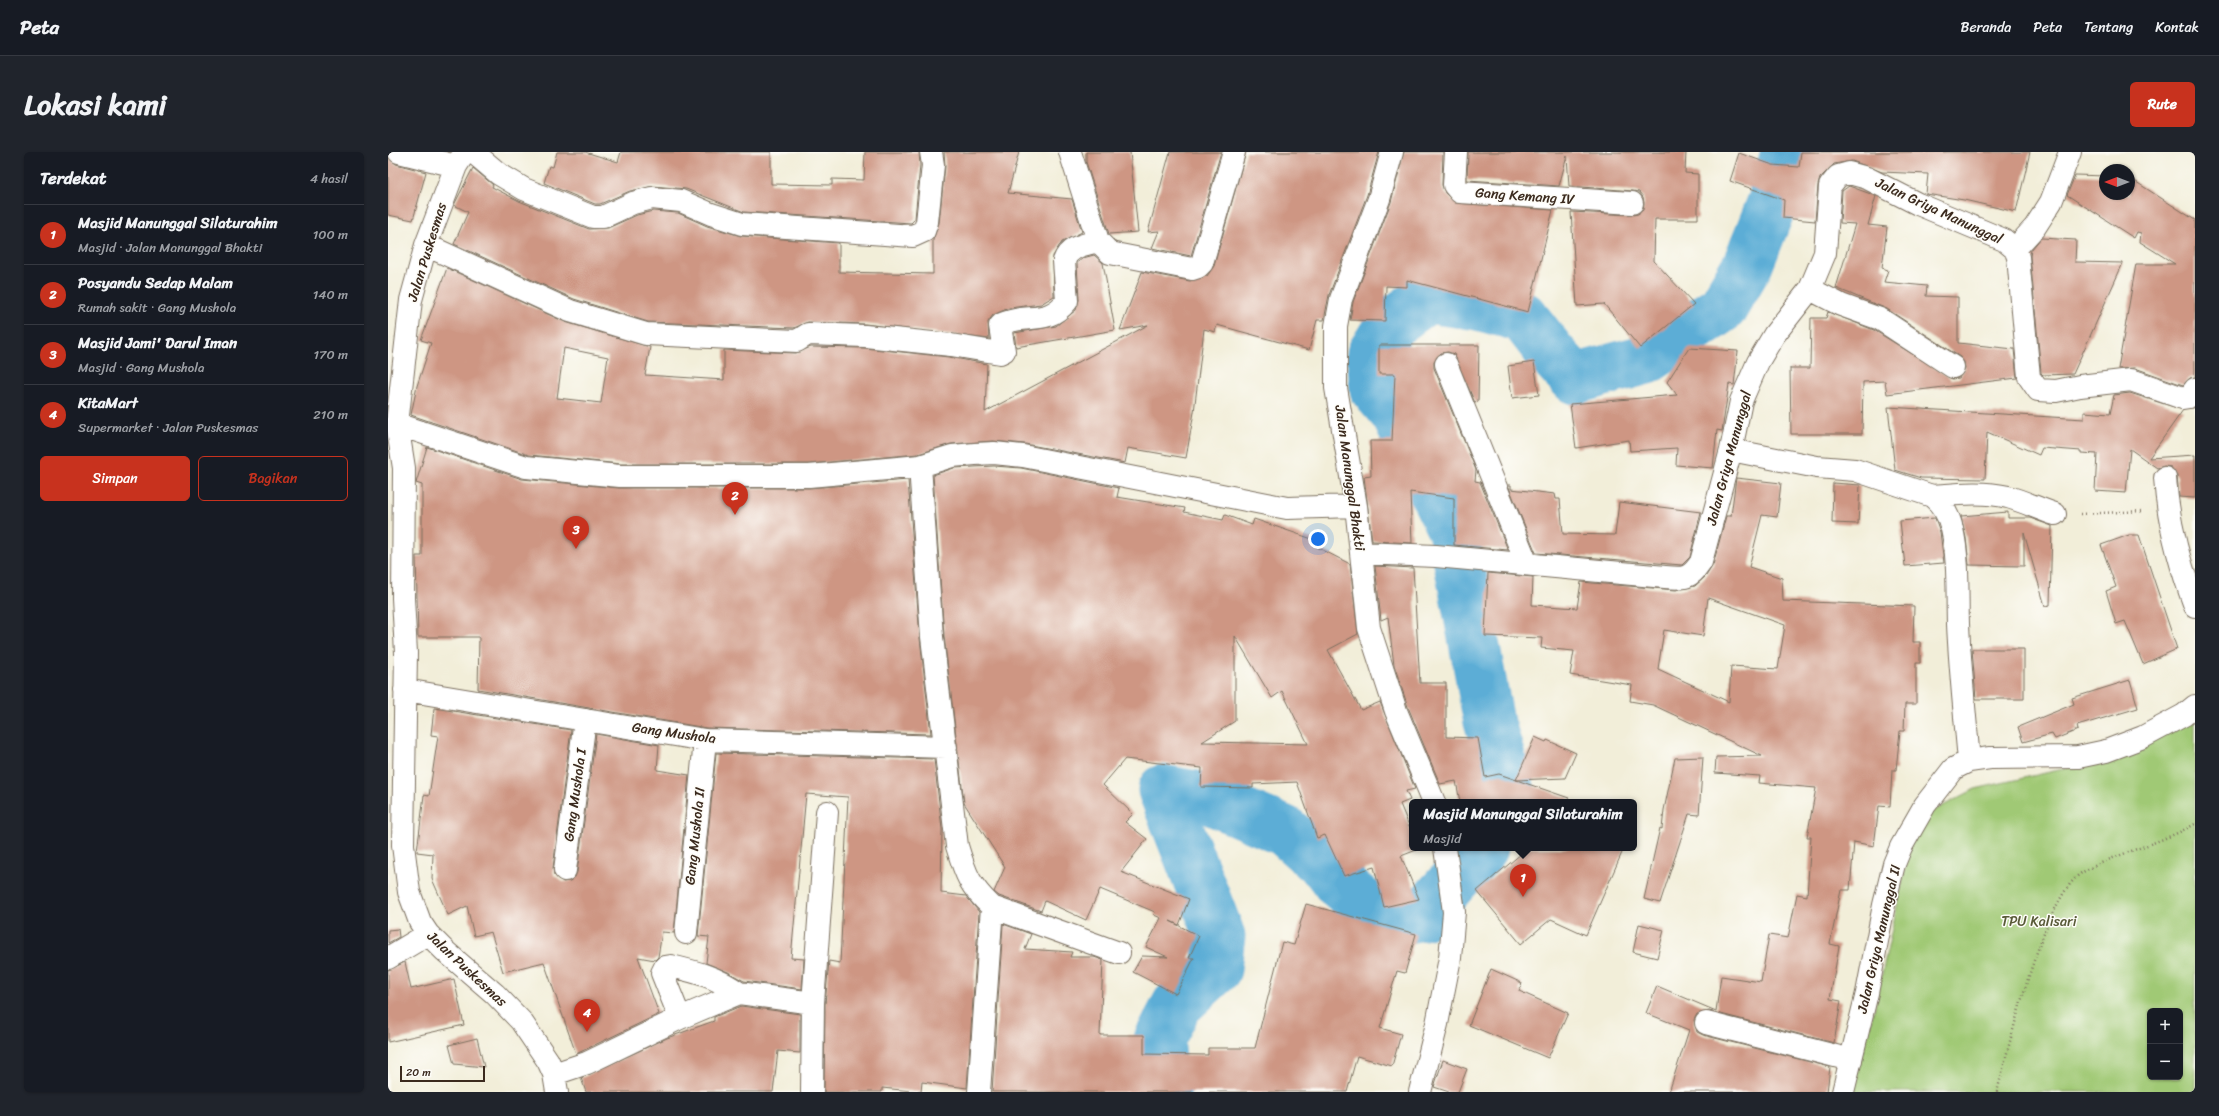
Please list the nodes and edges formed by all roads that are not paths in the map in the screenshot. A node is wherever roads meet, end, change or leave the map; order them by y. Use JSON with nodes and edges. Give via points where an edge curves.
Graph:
{"nodes":[{"id":1,"x":399,"y":152,"type":"edge"},
{"id":2,"x":473,"y":152,"type":"edge"},
{"id":3,"x":931,"y":152,"type":"edge"},
{"id":4,"x":1070,"y":152,"type":"edge"},
{"id":5,"x":1234,"y":152,"type":"edge"},
{"id":6,"x":1392,"y":152,"type":"edge"},
{"id":7,"x":1456,"y":152,"type":"edge"},
{"id":8,"x":2070,"y":152,"type":"edge"},
{"id":9,"x":461,"y":159,"type":"edge"},
{"id":10,"x":1632,"y":203,"type":"dead end"},
{"id":11,"x":426,"y":245,"type":"junction"},
{"id":12,"x":1101,"y":245,"type":"junction"},
{"id":13,"x":2015,"y":249,"type":"junction"},
{"id":14,"x":1810,"y":289,"type":"junction"},
{"id":15,"x":1446,"y":364,"type":"dead end"},
{"id":16,"x":1954,"y":367,"type":"dead end"},
{"id":17,"x":2195,"y":389,"type":"edge"},
{"id":18,"x":397,"y":424,"type":"junction"},
{"id":19,"x":1731,"y":450,"type":"junction"},
{"id":20,"x":920,"y":466,"type":"junction"},
{"id":21,"x":2165,"y":478,"type":"dead end"},
{"id":22,"x":1932,"y":496,"type":"junction"},
{"id":23,"x":1356,"y":506,"type":"junction"},
{"id":24,"x":2055,"y":514,"type":"road end"},
{"id":25,"x":1361,"y":553,"type":"junction"},
{"id":26,"x":1527,"y":564,"type":"junction"},
{"id":27,"x":395,"y":597,"type":"edge"},
{"id":28,"x":2195,"y":606,"type":"edge"},
{"id":29,"x":405,"y":690,"type":"junction"},
{"id":30,"x":2195,"y":706,"type":"edge"},
{"id":31,"x":585,"y":720,"type":"junction"},
{"id":32,"x":704,"y":740,"type":"junction"},
{"id":33,"x":946,"y":747,"type":"junction"},
{"id":34,"x":1969,"y":761,"type":"junction"},
{"id":35,"x":1433,"y":799,"type":"edge"},
{"id":36,"x":827,"y":812,"type":"dead end"},
{"id":37,"x":1447,"y":858,"type":"edge"},
{"id":38,"x":565,"y":870,"type":"dead end"},
{"id":39,"x":992,"y":908,"type":"junction"},
{"id":40,"x":686,"y":932,"type":"dead end"},
{"id":41,"x":428,"y":934,"type":"junction"},
{"id":42,"x":1119,"y":953,"type":"dead end"},
{"id":43,"x":388,"y":958,"type":"edge"},
{"id":44,"x":739,"y":993,"type":"junction"},
{"id":45,"x":813,"y":1003,"type":"junction"},
{"id":46,"x":680,"y":1018,"type":"junction"},
{"id":47,"x":1706,"y":1023,"type":"dead end"},
{"id":48,"x":1851,"y":1060,"type":"junction"},
{"id":49,"x":556,"y":1083,"type":"edge"},
{"id":50,"x":812,"y":1092,"type":"edge"},
{"id":51,"x":979,"y":1092,"type":"edge"},
{"id":52,"x":1420,"y":1092,"type":"edge"},
{"id":53,"x":1842,"y":1092,"type":"edge"}],
"edges":[{"from":1,"to":9,"type":"street"},
{"from":2,"to":3,"type":"street","via":[[499,174],[524,189],[593,217],[603,217],[633,203],[652,198],[681,201],[742,224],[913,236],[924,231],[927,222],[933,165]]},
{"from":4,"to":12,"type":"street"},
{"from":5,"to":12,"type":"street","via":[[1202,263],[1198,267],[1192,269],[1110,253]]},
{"from":6,"to":23,"type":"street","name":"Jalan Manunggal Bhakti","via":[[1379,199],[1341,298],[1336,326],[1336,388]]},
{"from":7,"to":10,"type":"street","name":"Gang Kemang IV","via":[[1454,185],[1460,192]]},
{"from":8,"to":13,"type":"street","via":[[2051,202],[2035,227]]},
{"from":9,"to":11,"type":"street","name":"Jalan Puskesmas"},
{"from":11,"to":12,"type":"street","via":[[570,311],[646,334],[797,341],[808,334],[865,336],[1000,353],[1004,350],[1000,326],[1002,324],[1048,316],[1058,311],[1066,301],[1066,255],[1073,248]]},
{"from":11,"to":18,"type":"street","name":"Jalan Puskesmas","via":[[411,300]]},
{"from":13,"to":14,"type":"street","name":"Jalan Griya Manunggal","via":[[2004,240],[1918,204],[1868,178],[1849,173],[1838,176],[1830,186],[1825,253]]},
{"from":13,"to":17,"type":"street","name":"Jalan Griya Manunggal","via":[[2021,276],[2029,377],[2038,390],[2056,391],[2131,380],[2183,398],[2189,397]]},
{"from":14,"to":16,"type":"street","via":[[1842,305],[1880,319]]},
{"from":14,"to":19,"type":"street","name":"Jalan Griya Manunggal","via":[[1774,335],[1758,362],[1741,401]]},
{"from":15,"to":26,"type":"street"},
{"from":18,"to":20,"type":"street","via":[[526,467],[620,476],[808,476]]},
{"from":18,"to":27,"type":"street","name":"Jalan Puskesmas","via":[[404,468]]},
{"from":19,"to":22,"type":"street","via":[[1817,467],[1855,470]]},
{"from":19,"to":26,"type":"street","name":"Jalan Griya Manunggal","via":[[1701,562],[1693,574],[1681,578],[1665,578]]},
{"from":20,"to":23,"type":"street","via":[[952,456],[994,453],[1023,456],[1287,508]]},
{"from":20,"to":33,"type":"street","via":[[932,637]]},
{"from":21,"to":28,"type":"street","via":[[2167,509],[2180,568]]},
{"from":22,"to":24,"type":"street","via":[[1964,493],[2002,496]]},
{"from":22,"to":34,"type":"street","via":[[1942,504],[1952,529],[1960,668]]},
{"from":23,"to":25,"type":"street","name":"Jalan Manunggal Bhakti"},
{"from":25,"to":26,"type":"street","name":"Jalan Griya Manunggal"},
{"from":25,"to":35,"type":"street","name":"Jalan Manunggal Bhakti","via":[[1369,628],[1396,711]]},
{"from":27,"to":29,"type":"street","name":"Jalan Puskesmas","via":[[406,653]]},
{"from":29,"to":31,"type":"street","name":"Gang Mushola"},
{"from":29,"to":41,"type":"street","name":"Jalan Puskesmas","via":[[403,845],[412,903]]},
{"from":30,"to":34,"type":"street","name":"Jalan Griya Manunggal II","via":[[2184,715],[2143,737],[2106,751],[2078,757],[1990,758]]},
{"from":31,"to":32,"type":"street","name":"Gang Mushola"},
{"from":31,"to":38,"type":"street","name":"Gang Mushola I"},
{"from":32,"to":33,"type":"street","name":"Gang Mushola"},
{"from":32,"to":40,"type":"street","name":"Gang Mushola II"},
{"from":33,"to":39,"type":"street","via":[[957,846],[967,878]]},
{"from":34,"to":48,"type":"street","name":"Jalan Griya Manunggal II","via":[[1954,769],[1925,805],[1901,847],[1884,905]]},
{"from":36,"to":45,"type":"street"},
{"from":37,"to":52,"type":"street","via":[[1454,912],[1450,958],[1444,994]]},
{"from":39,"to":42,"type":"street"},
{"from":39,"to":51,"type":"street"},
{"from":41,"to":43,"type":"street"},
{"from":41,"to":49,"type":"street","name":"Jalan Puskesmas","via":[[510,1009],[533,1037]]},
{"from":44,"to":45,"type":"street"},
{"from":44,"to":46,"type":"street"},
{"from":44,"to":46,"type":"street","via":[[709,975],[665,967],[662,973]]},
{"from":45,"to":50,"type":"street"},
{"from":46,"to":49,"type":"street","via":[[587,1062]]},
{"from":47,"to":48,"type":"street"},
{"from":48,"to":53,"type":"street","name":"Jalan Griya Manunggal II"}]}
